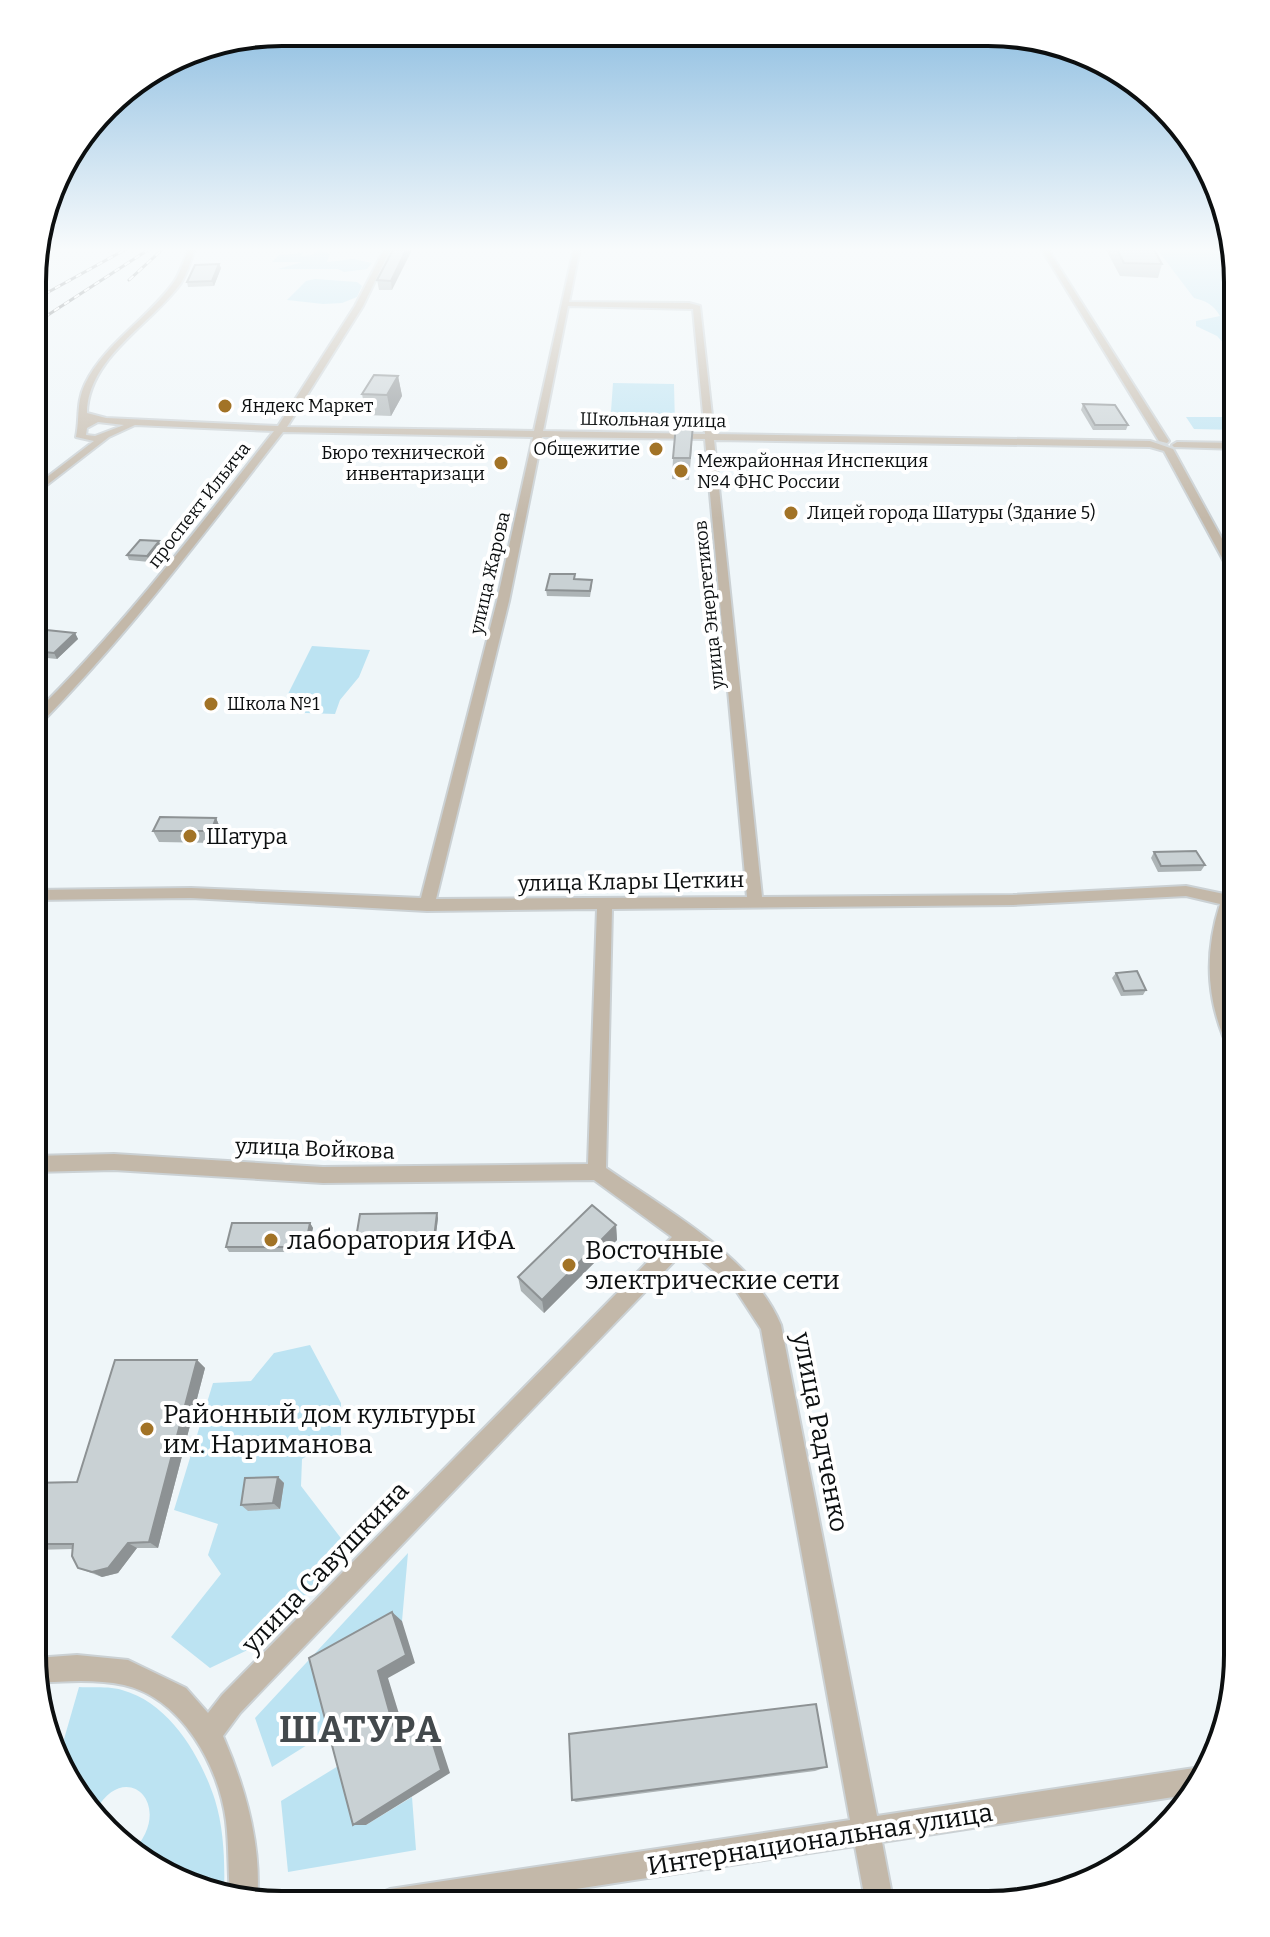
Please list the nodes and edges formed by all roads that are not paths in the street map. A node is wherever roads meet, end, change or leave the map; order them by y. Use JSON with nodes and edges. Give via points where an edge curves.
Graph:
{"nodes":[{"id":1,"x":126,"y":338,"type":"edge"},
{"id":2,"x":340,"y":338,"type":"edge"},
{"id":3,"x":558,"y":338,"type":"edge"},
{"id":4,"x":699,"y":338,"type":"edge"},
{"id":5,"x":1100,"y":338,"type":"edge"},
{"id":6,"x":81,"y":414,"type":"junction"},
{"id":7,"x":105,"y":421,"type":"junction"},
{"id":8,"x":148,"y":422,"type":"junction"},
{"id":9,"x":281,"y":429,"type":"junction"},
{"id":10,"x":82,"y":432,"type":"junction"},
{"id":11,"x":109,"y":434,"type":"junction"},
{"id":12,"x":540,"y":434,"type":"junction"},
{"id":13,"x":712,"y":436,"type":"junction"},
{"id":14,"x":1167,"y":445,"type":"junction"},
{"id":15,"x":1224,"y":446,"type":"edge"},
{"id":16,"x":73,"y":461,"type":"junction"},
{"id":17,"x":46,"y":482,"type":"edge"},
{"id":18,"x":1224,"y":551,"type":"edge"},
{"id":19,"x":46,"y":710,"type":"edge"},
{"id":20,"x":46,"y":895,"type":"edge"},
{"id":21,"x":1224,"y":900,"type":"edge"},
{"id":22,"x":755,"y":902,"type":"junction"},
{"id":23,"x":605,"y":903,"type":"junction"},
{"id":24,"x":427,"y":905,"type":"junction"},
{"id":25,"x":1224,"y":929,"type":"edge"},
{"id":26,"x":1223,"y":1016,"type":"edge"},
{"id":27,"x":46,"y":1164,"type":"edge"},
{"id":28,"x":597,"y":1172,"type":"junction"},
{"id":29,"x":686,"y":1236,"type":"junction"},
{"id":30,"x":47,"y":1670,"type":"edge"},
{"id":31,"x":209,"y":1734,"type":"junction"},
{"id":32,"x":1186,"y":1782,"type":"edge"},
{"id":33,"x":867,"y":1832,"type":"junction"},
{"id":34,"x":243,"y":1887,"type":"edge"},
{"id":35,"x":471,"y":1891,"type":"edge"},
{"id":36,"x":878,"y":1891,"type":"edge"}],
"edges":[{"from":1,"to":6,"type":"street","via":[[92,376]]},
{"from":2,"to":9,"type":"street","name":"проспект Ильича"},
{"from":3,"to":12,"type":"street","name":"улица Жарова"},
{"from":4,"to":13,"type":"street","name":"улица Энергетиков"},
{"from":5,"to":14,"type":"street"},
{"from":6,"to":7,"type":"street"},
{"from":6,"to":10,"type":"street"},
{"from":7,"to":8,"type":"street","name":"Школьная улица"},
{"from":7,"to":10,"type":"street"},
{"from":7,"to":11,"type":"street","via":[[114,423]]},
{"from":8,"to":9,"type":"street","name":"Школьная улица"},
{"from":8,"to":11,"type":"street","name":"Школьная улица"},
{"from":9,"to":12,"type":"street","name":"Школьная улица"},
{"from":9,"to":19,"type":"street","name":"проспект Ильича","via":[[153,592]]},
{"from":10,"to":11,"type":"street"},
{"from":10,"to":16,"type":"street"},
{"from":11,"to":16,"type":"street"},
{"from":12,"to":13,"type":"street","name":"Школьная улица"},
{"from":12,"to":24,"type":"street","name":"улица Жарова"},
{"from":13,"to":14,"type":"street","name":"Школьная улица"},
{"from":13,"to":22,"type":"street","name":"улица Энергетиков"},
{"from":14,"to":15,"type":"street","name":"Школьная улица"},
{"from":14,"to":18,"type":"street"},
{"from":16,"to":17,"type":"street"},
{"from":20,"to":24,"type":"street","name":"улица Клары Цеткин","via":[[191,893]]},
{"from":21,"to":22,"type":"street","name":"улица Клары Цеткин","via":[[1186,891],[1013,900]]},
{"from":22,"to":23,"type":"street","name":"улица Клары Цеткин"},
{"from":23,"to":24,"type":"street","name":"улица Клары Цеткин"},
{"from":23,"to":28,"type":"street"},
{"from":25,"to":26,"type":"street","via":[[1214,978]]},
{"from":27,"to":28,"type":"street","name":"улица Войкова","via":[[114,1162],[323,1175]]},
{"from":28,"to":29,"type":"street","name":"улица Радченко"},
{"from":29,"to":31,"type":"street","name":"улица Савушкина","via":[[231,1704]]},
{"from":29,"to":33,"type":"street","name":"улица Радченко","via":[[742,1282],[771,1325]]},
{"from":30,"to":31,"type":"street","via":[[128,1673],[177,1697]]},
{"from":31,"to":34,"type":"street","via":[[239,1818]]},
{"from":32,"to":33,"type":"street","name":"Интернациональная улица"},
{"from":33,"to":35,"type":"street","name":"Интернациональная улица"},
{"from":33,"to":36,"type":"street","name":"улица Радченко"}]}
